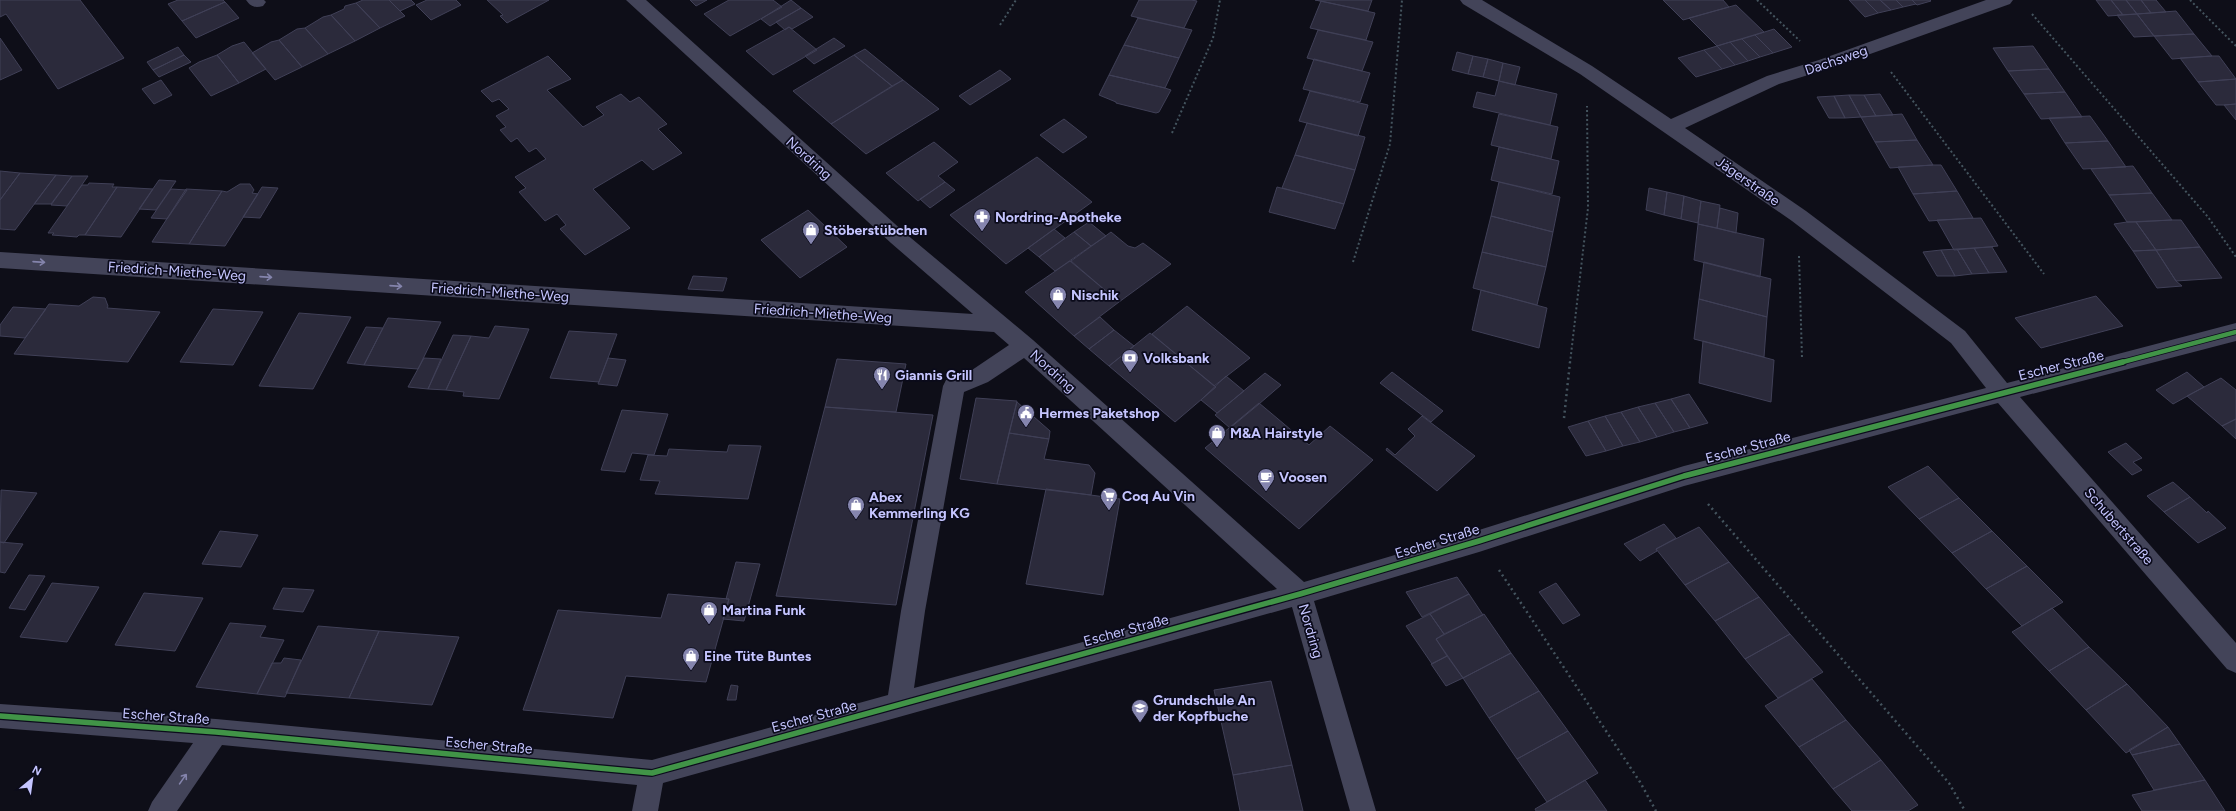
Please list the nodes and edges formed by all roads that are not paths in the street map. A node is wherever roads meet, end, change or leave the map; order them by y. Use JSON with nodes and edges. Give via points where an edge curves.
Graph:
{"nodes":[{"id":1,"x":634,"y":0,"type":"edge"},
{"id":2,"x":1470,"y":0,"type":"edge"},
{"id":3,"x":2004,"y":0,"type":"edge"},
{"id":4,"x":1670,"y":127,"type":"junction"},
{"id":5,"x":0,"y":260,"type":"edge"},
{"id":6,"x":1000,"y":324,"type":"junction"},
{"id":7,"x":2236,"y":332,"type":"edge"},
{"id":8,"x":1025,"y":346,"type":"junction"},
{"id":9,"x":2002,"y":392,"type":"junction"},
{"id":10,"x":1300,"y":594,"type":"junction"},
{"id":11,"x":2236,"y":661,"type":"edge"},
{"id":12,"x":899,"y":705,"type":"junction"},
{"id":13,"x":0,"y":716,"type":"edge"},
{"id":14,"x":216,"y":732,"type":"junction"},
{"id":15,"x":652,"y":773,"type":"junction"},
{"id":16,"x":161,"y":811,"type":"edge"},
{"id":17,"x":645,"y":811,"type":"edge"},
{"id":18,"x":1362,"y":811,"type":"edge"}],
"edges":[{"from":1,"to":6,"type":"street","name":"Nordring","via":[[898,238]]},
{"from":2,"to":4,"type":"street","name":"Jägerstraße","via":[[1586,70]]},
{"from":3,"to":4,"type":"street","name":"Dachsweg","via":[[1773,80]]},
{"from":4,"to":9,"type":"street","name":"Jägerstraße","via":[[1798,216],[1958,337]]},
{"from":5,"to":6,"type":"street","name":"Friedrich-Miethe-Weg","one_way":true},
{"from":6,"to":8,"type":"street","name":"Nordring"},
{"from":7,"to":9,"type":"street","name":"Escher Straße"},
{"from":8,"to":10,"type":"street","name":"Nordring"},
{"from":8,"to":12,"type":"street","via":[[980,376],[954,386],[913,611]]},
{"from":9,"to":10,"type":"street","name":"Escher Straße","via":[[1684,476]]},
{"from":9,"to":11,"type":"street","name":"Schubertstraße"},
{"from":10,"to":12,"type":"street","name":"Escher Straße"},
{"from":10,"to":18,"type":"street","name":"Nordring"},
{"from":12,"to":15,"type":"street","name":"Escher Straße"},
{"from":13,"to":14,"type":"street","name":"Escher Straße"},
{"from":14,"to":15,"type":"street","name":"Escher Straße"},
{"from":16,"to":14,"type":"street","one_way":true},
{"from":15,"to":17,"type":"street"}]}
